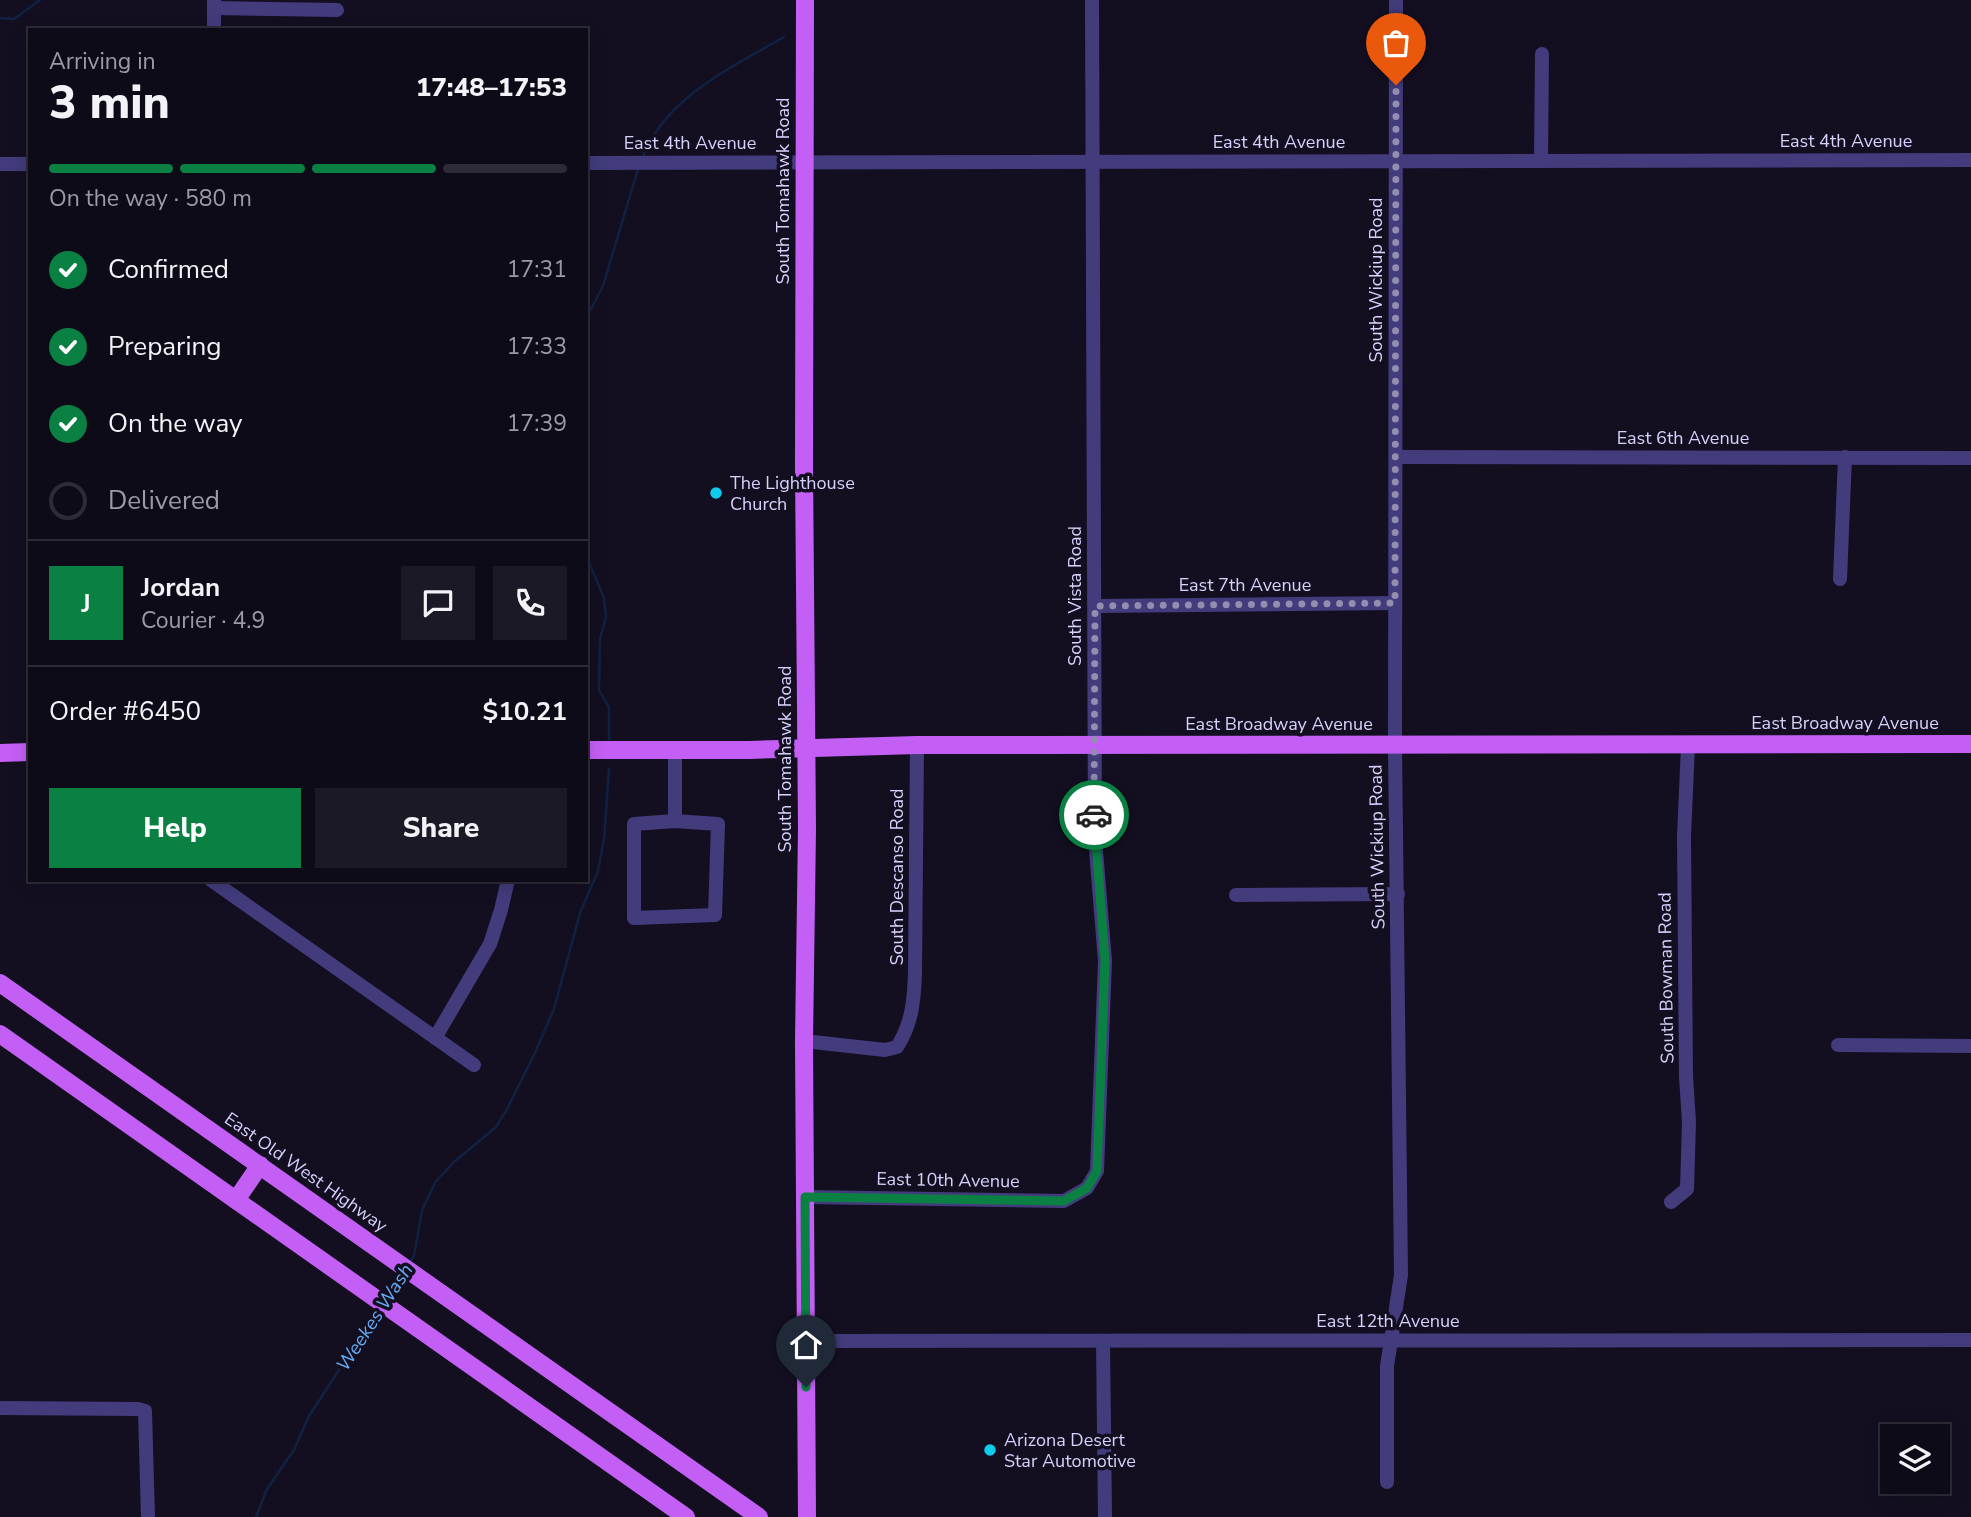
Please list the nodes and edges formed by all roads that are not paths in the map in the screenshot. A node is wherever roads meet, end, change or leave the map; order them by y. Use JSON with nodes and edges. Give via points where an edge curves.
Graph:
{"nodes":[{"id":1,"x":805,"y":0,"type":"edge"},
{"id":2,"x":1092,"y":0,"type":"edge"},
{"id":3,"x":1396,"y":0,"type":"edge"},
{"id":4,"x":214,"y":4,"type":"edge"},
{"id":5,"x":337,"y":10,"type":"dead end"},
{"id":6,"x":214,"y":28,"type":"edge"},
{"id":7,"x":1542,"y":54,"type":"dead end"},
{"id":8,"x":1971,"y":160,"type":"edge"},
{"id":9,"x":1094,"y":161,"type":"junction"},
{"id":10,"x":1396,"y":161,"type":"junction"},
{"id":11,"x":1541,"y":161,"type":"junction"},
{"id":12,"x":804,"y":162,"type":"junction"},
{"id":13,"x":588,"y":163,"type":"edge"},
{"id":14,"x":0,"y":164,"type":"edge"},
{"id":15,"x":28,"y":164,"type":"edge"},
{"id":16,"x":1396,"y":457,"type":"junction"},
{"id":17,"x":1845,"y":457,"type":"junction"},
{"id":18,"x":1971,"y":457,"type":"edge"},
{"id":19,"x":1840,"y":579,"type":"dead end"},
{"id":20,"x":1395,"y":603,"type":"junction"},
{"id":21,"x":1095,"y":606,"type":"junction"},
{"id":22,"x":1971,"y":744,"type":"edge"},
{"id":23,"x":917,"y":745,"type":"junction"},
{"id":24,"x":1395,"y":745,"type":"junction"},
{"id":25,"x":1094,"y":746,"type":"junction"},
{"id":26,"x":1688,"y":746,"type":"junction"},
{"id":27,"x":807,"y":749,"type":"junction"},
{"id":28,"x":592,"y":750,"type":"edge"},
{"id":29,"x":675,"y":750,"type":"junction"},
{"id":30,"x":0,"y":752,"type":"edge"},
{"id":31,"x":28,"y":752,"type":"edge"},
{"id":32,"x":675,"y":821,"type":"junction"},
{"id":33,"x":214,"y":882,"type":"edge"},
{"id":34,"x":508,"y":882,"type":"edge"},
{"id":35,"x":1398,"y":894,"type":"junction"},
{"id":36,"x":1236,"y":895,"type":"dead end"},
{"id":37,"x":0,"y":983,"type":"edge"},
{"id":38,"x":0,"y":1034,"type":"edge"},
{"id":39,"x":435,"y":1038,"type":"junction"},
{"id":40,"x":804,"y":1041,"type":"junction"},
{"id":41,"x":1838,"y":1045,"type":"dead end"},
{"id":42,"x":1971,"y":1046,"type":"edge"},
{"id":43,"x":474,"y":1065,"type":"dead end"},
{"id":44,"x":260,"y":1165,"type":"junction"},
{"id":45,"x":1087,"y":1188,"type":"joint"},
{"id":46,"x":805,"y":1197,"type":"junction"},
{"id":47,"x":236,"y":1200,"type":"junction"},
{"id":48,"x":1671,"y":1202,"type":"dead end"},
{"id":49,"x":1971,"y":1339,"type":"edge"},
{"id":50,"x":805,"y":1341,"type":"junction"},
{"id":51,"x":1103,"y":1341,"type":"junction"},
{"id":52,"x":1390,"y":1341,"type":"junction"},
{"id":53,"x":0,"y":1408,"type":"edge"},
{"id":54,"x":1387,"y":1482,"type":"dead end"},
{"id":55,"x":148,"y":1517,"type":"edge"},
{"id":56,"x":686,"y":1517,"type":"edge"},
{"id":57,"x":759,"y":1517,"type":"edge"},
{"id":58,"x":807,"y":1517,"type":"edge"},
{"id":59,"x":1105,"y":1517,"type":"edge"}],
"edges":[{"from":1,"to":12,"type":"main road","name":"South Tomahawk Road"},
{"from":2,"to":9,"type":"street","name":"South Vista Road"},
{"from":3,"to":10,"type":"street","name":"South Wickiup Road"},
{"from":4,"to":5,"type":"street"},
{"from":4,"to":6,"type":"street"},
{"from":7,"to":11,"type":"street"},
{"from":8,"to":11,"type":"street","name":"East 4th Avenue"},
{"from":9,"to":10,"type":"street","name":"East 4th Avenue"},
{"from":9,"to":12,"type":"street","name":"East 4th Avenue"},
{"from":9,"to":21,"type":"street","name":"South Vista Road"},
{"from":10,"to":11,"type":"street","name":"East 4th Avenue"},
{"from":10,"to":16,"type":"street","name":"South Wickiup Road"},
{"from":12,"to":13,"type":"street","name":"East 4th Avenue"},
{"from":12,"to":27,"type":"main road","name":"South Tomahawk Road"},
{"from":14,"to":15,"type":"street"},
{"from":16,"to":17,"type":"street","name":"East 6th Avenue"},
{"from":16,"to":20,"type":"street","name":"South Wickiup Road"},
{"from":17,"to":18,"type":"street","name":"East 6th Avenue"},
{"from":17,"to":19,"type":"street"},
{"from":20,"to":21,"type":"street","name":"East 7th Avenue"},
{"from":20,"to":24,"type":"street","name":"South Wickiup Road"},
{"from":21,"to":25,"type":"street","name":"South Vista Road"},
{"from":22,"to":26,"type":"main road","name":"East Broadway Avenue"},
{"from":23,"to":25,"type":"main road","name":"East Broadway Avenue"},
{"from":23,"to":27,"type":"main road","name":"East Broadway Avenue"},
{"from":23,"to":40,"type":"street","name":"South Descanso Road","via":[[914,1008],[904,1037],[897,1047],[885,1049]]},
{"from":24,"to":25,"type":"main road","name":"East Broadway Avenue"},
{"from":24,"to":26,"type":"main road","name":"East Broadway Avenue"},
{"from":24,"to":35,"type":"street","name":"South Wickiup Road"},
{"from":25,"to":45,"type":"street","name":"South Vista Road","via":[[1094,838],[1105,961],[1097,1171]]},
{"from":26,"to":48,"type":"street","name":"South Bowman Road","via":[[1684,836],[1687,1189]]},
{"from":27,"to":29,"type":"main road","name":"East Broadway Avenue"},
{"from":27,"to":40,"type":"main road","name":"South Tomahawk Road"},
{"from":28,"to":29,"type":"main road","name":"East Broadway Avenue"},
{"from":29,"to":32,"type":"street"},
{"from":30,"to":31,"type":"main road"},
{"from":32,"to":32,"type":"street","via":[[634,824],[634,918],[715,915],[718,824]]},
{"from":33,"to":39,"type":"street"},
{"from":34,"to":39,"type":"street","via":[[489,944]]},
{"from":35,"to":36,"type":"street"},
{"from":35,"to":52,"type":"street","name":"South Wickiup Road","via":[[1401,1275]]},
{"from":37,"to":44,"type":"main road","name":"East Old West Highway"},
{"from":38,"to":47,"type":"main road"},
{"from":39,"to":43,"type":"street"},
{"from":40,"to":46,"type":"main road","name":"South Tomahawk Road"},
{"from":41,"to":42,"type":"street"},
{"from":44,"to":47,"type":"main road"},
{"from":44,"to":57,"type":"main road","name":"East Old West Highway"},
{"from":45,"to":46,"type":"street","name":"East 10th Avenue","via":[[1064,1201]]},
{"from":46,"to":50,"type":"main road","name":"South Tomahawk Road"},
{"from":47,"to":56,"type":"main road"},
{"from":49,"to":52,"type":"street","name":"East 12th Avenue"},
{"from":50,"to":51,"type":"street","name":"East 12th Avenue"},
{"from":50,"to":58,"type":"main road","name":"South Tomahawk Road"},
{"from":51,"to":52,"type":"street","name":"East 12th Avenue"},
{"from":51,"to":59,"type":"street"},
{"from":52,"to":54,"type":"street","name":"South Wickiup Road"},
{"from":53,"to":55,"type":"street","via":[[145,1411]]}]}
